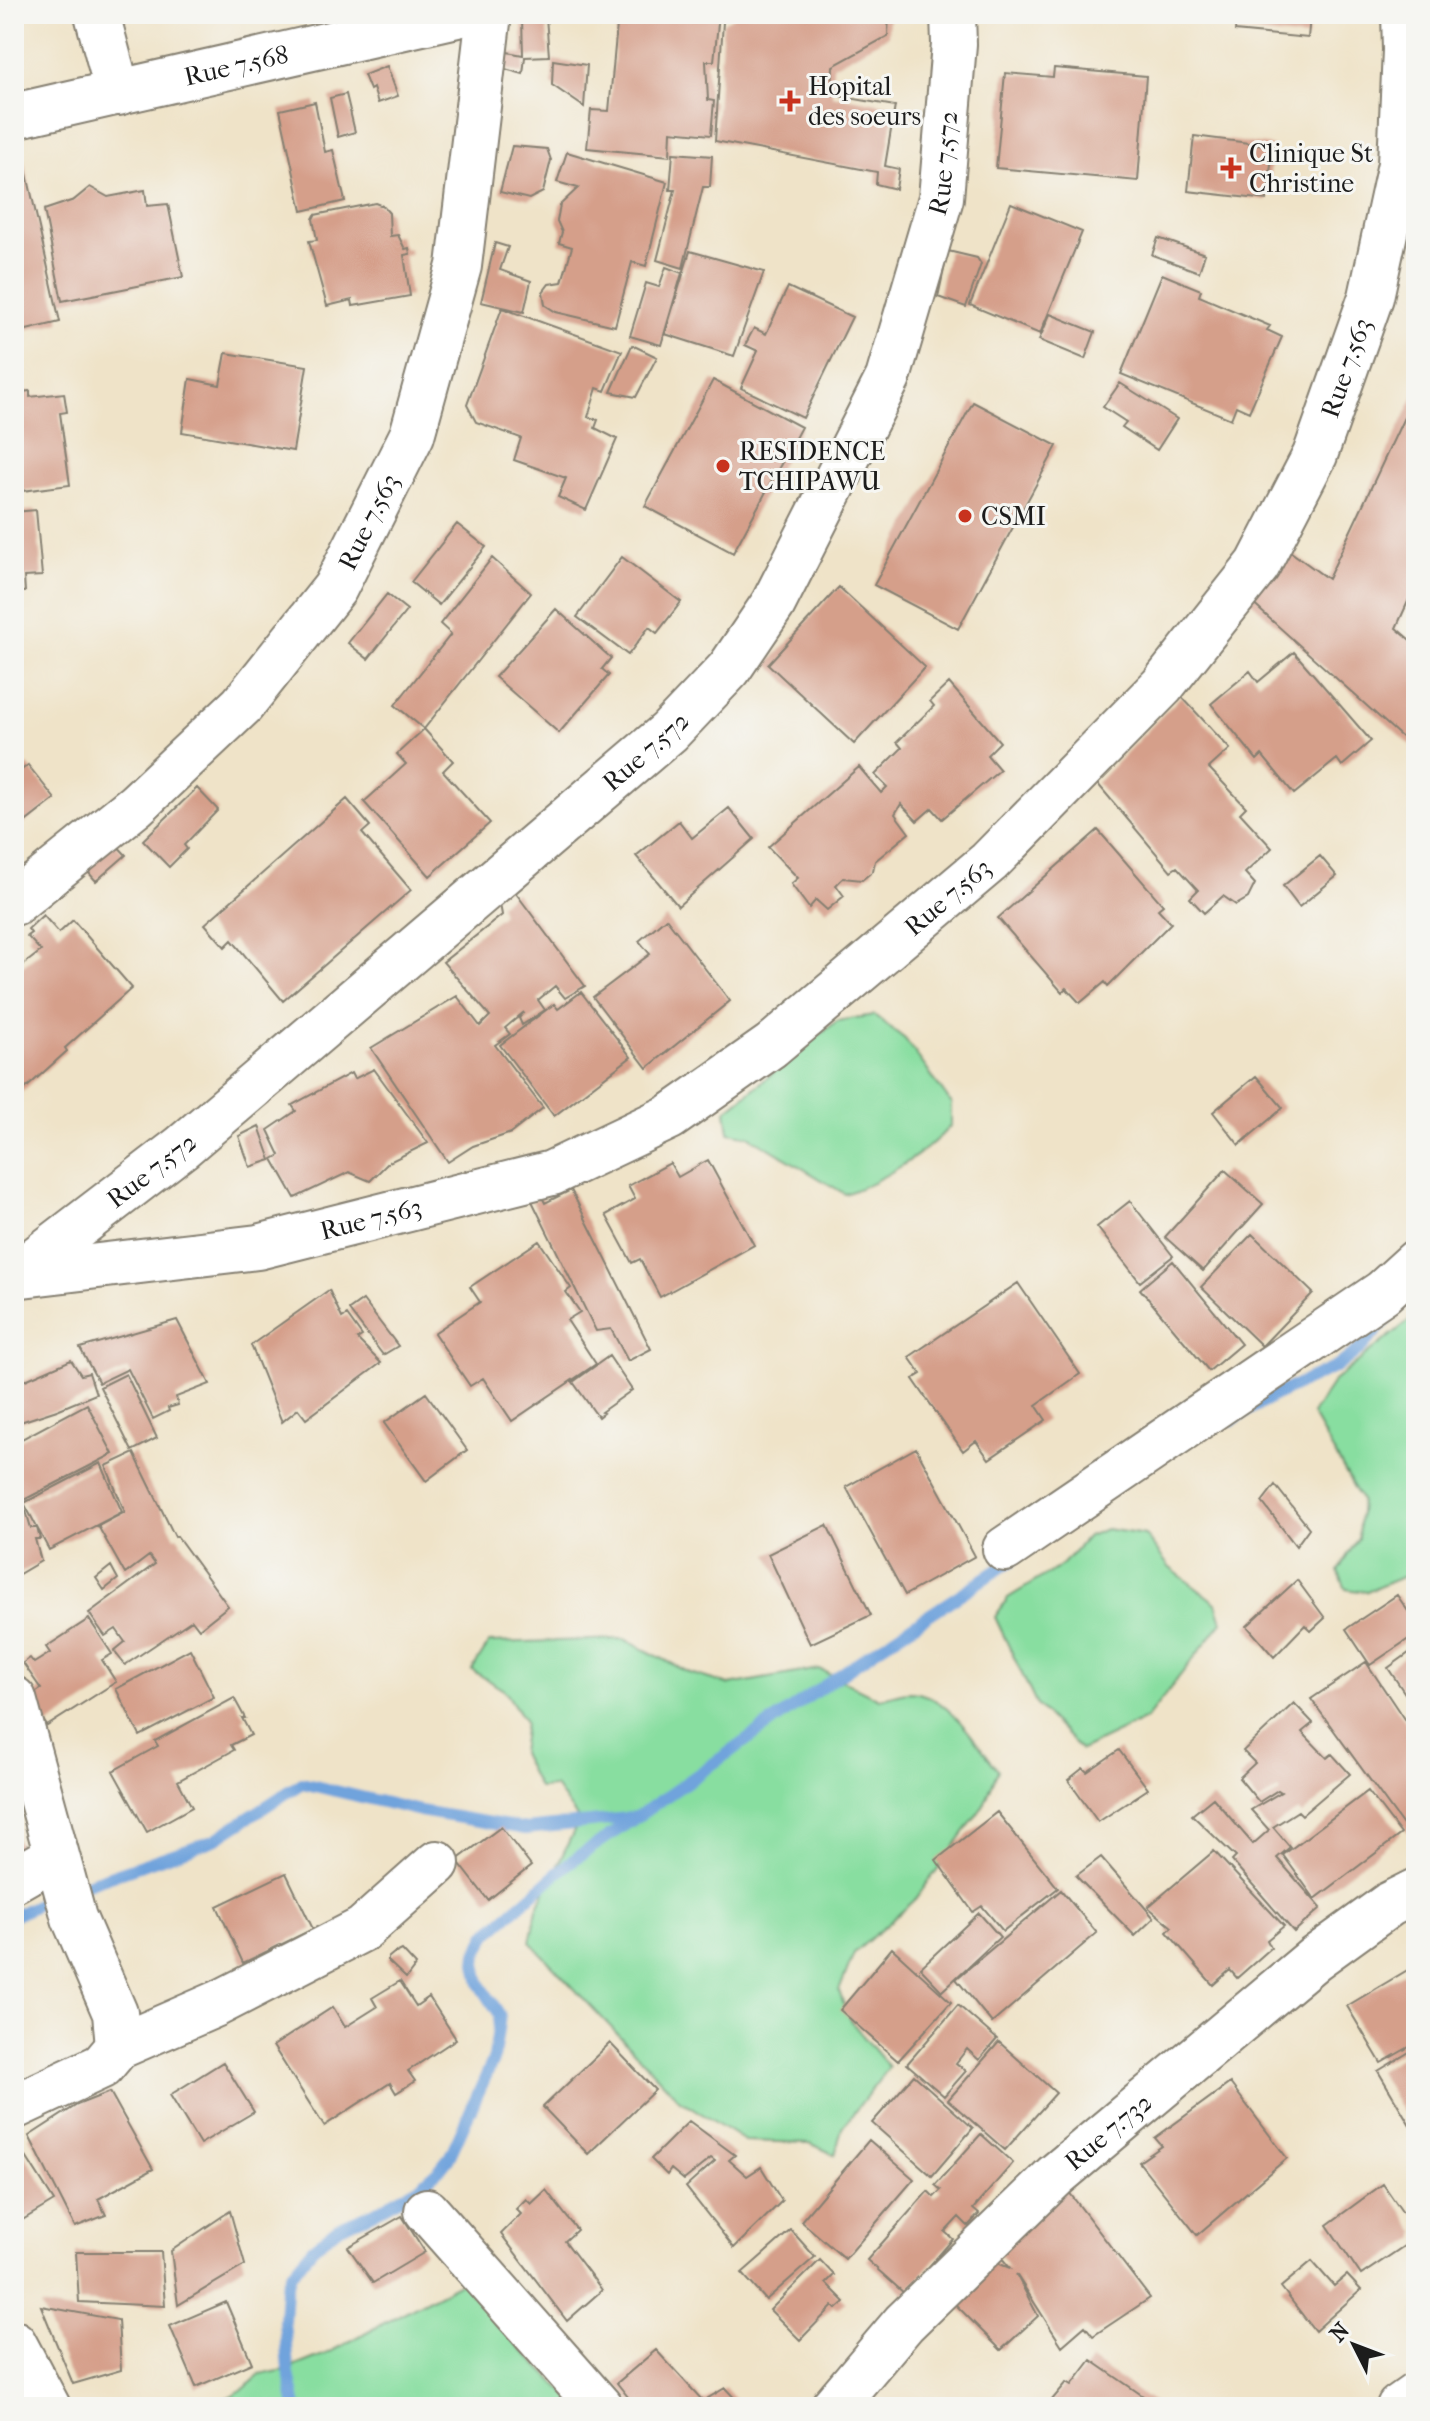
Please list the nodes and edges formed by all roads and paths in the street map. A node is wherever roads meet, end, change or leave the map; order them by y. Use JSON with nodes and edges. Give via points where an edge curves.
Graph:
{"nodes":[{"id":1,"x":97,"y":14,"type":"edge"},
{"id":2,"x":461,"y":14,"type":"edge"},
{"id":3,"x":489,"y":14,"type":"edge"},
{"id":4,"x":953,"y":14,"type":"edge"},
{"id":5,"x":1404,"y":14,"type":"edge"},
{"id":6,"x":118,"y":93,"type":"junction"},
{"id":7,"x":14,"y":116,"type":"edge"},
{"id":8,"x":14,"y":903,"type":"edge"},
{"id":9,"x":1416,"y":1262,"type":"edge"},
{"id":10,"x":14,"y":1276,"type":"edge"},
{"id":11,"x":1005,"y":1549,"type":"dead end"},
{"id":12,"x":14,"y":1699,"type":"edge"},
{"id":13,"x":437,"y":1863,"type":"dead end"},
{"id":14,"x":14,"y":1880,"type":"edge"},
{"id":15,"x":64,"y":1885,"type":"junction"},
{"id":16,"x":1416,"y":1891,"type":"edge"},
{"id":17,"x":118,"y":2047,"type":"junction"},
{"id":18,"x":14,"y":2107,"type":"edge"},
{"id":19,"x":427,"y":2211,"type":"dead end"},
{"id":20,"x":14,"y":2343,"type":"edge"},
{"id":21,"x":1416,"y":2395,"type":"edge"},
{"id":22,"x":48,"y":2407,"type":"edge"},
{"id":23,"x":600,"y":2407,"type":"edge"},
{"id":24,"x":833,"y":2407,"type":"edge"},
{"id":25,"x":1399,"y":2407,"type":"edge"}],
"edges":[{"from":1,"to":6,"type":"street"},
{"from":2,"to":6,"type":"street","name":"Rue 7.568"},
{"from":3,"to":8,"type":"street","name":"Rue 7.563","via":[[459,266],[412,435],[335,588],[242,705],[136,805]]},
{"from":4,"to":10,"type":"street","name":"Rue 7.572","via":[[941,198],[888,378],[773,604],[729,669],[669,732],[182,1147]]},
{"from":5,"to":10,"type":"street","name":"Rue 7.563","via":[[1400,164],[1371,297],[1315,455],[1258,565],[1162,686],[989,862],[771,1046],[670,1117],[552,1173],[258,1247]]},
{"from":6,"to":7,"type":"street","name":"Rue 7.568"},
{"from":9,"to":11,"type":"street","via":[[1383,1292]]},
{"from":12,"to":15,"type":"street"},
{"from":13,"to":17,"type":"street","via":[[363,1929],[219,2003]]},
{"from":14,"to":15,"type":"street"},
{"from":15,"to":17,"type":"street","via":[[115,2013]]},
{"from":16,"to":24,"type":"street","name":"Rue 7.732","via":[[1314,1959],[1055,2176],[904,2323]]},
{"from":17,"to":18,"type":"street","via":[[102,2066]]},
{"from":19,"to":23,"type":"street"},
{"from":20,"to":22,"type":"street"},
{"from":21,"to":25,"type":"street"}]}
